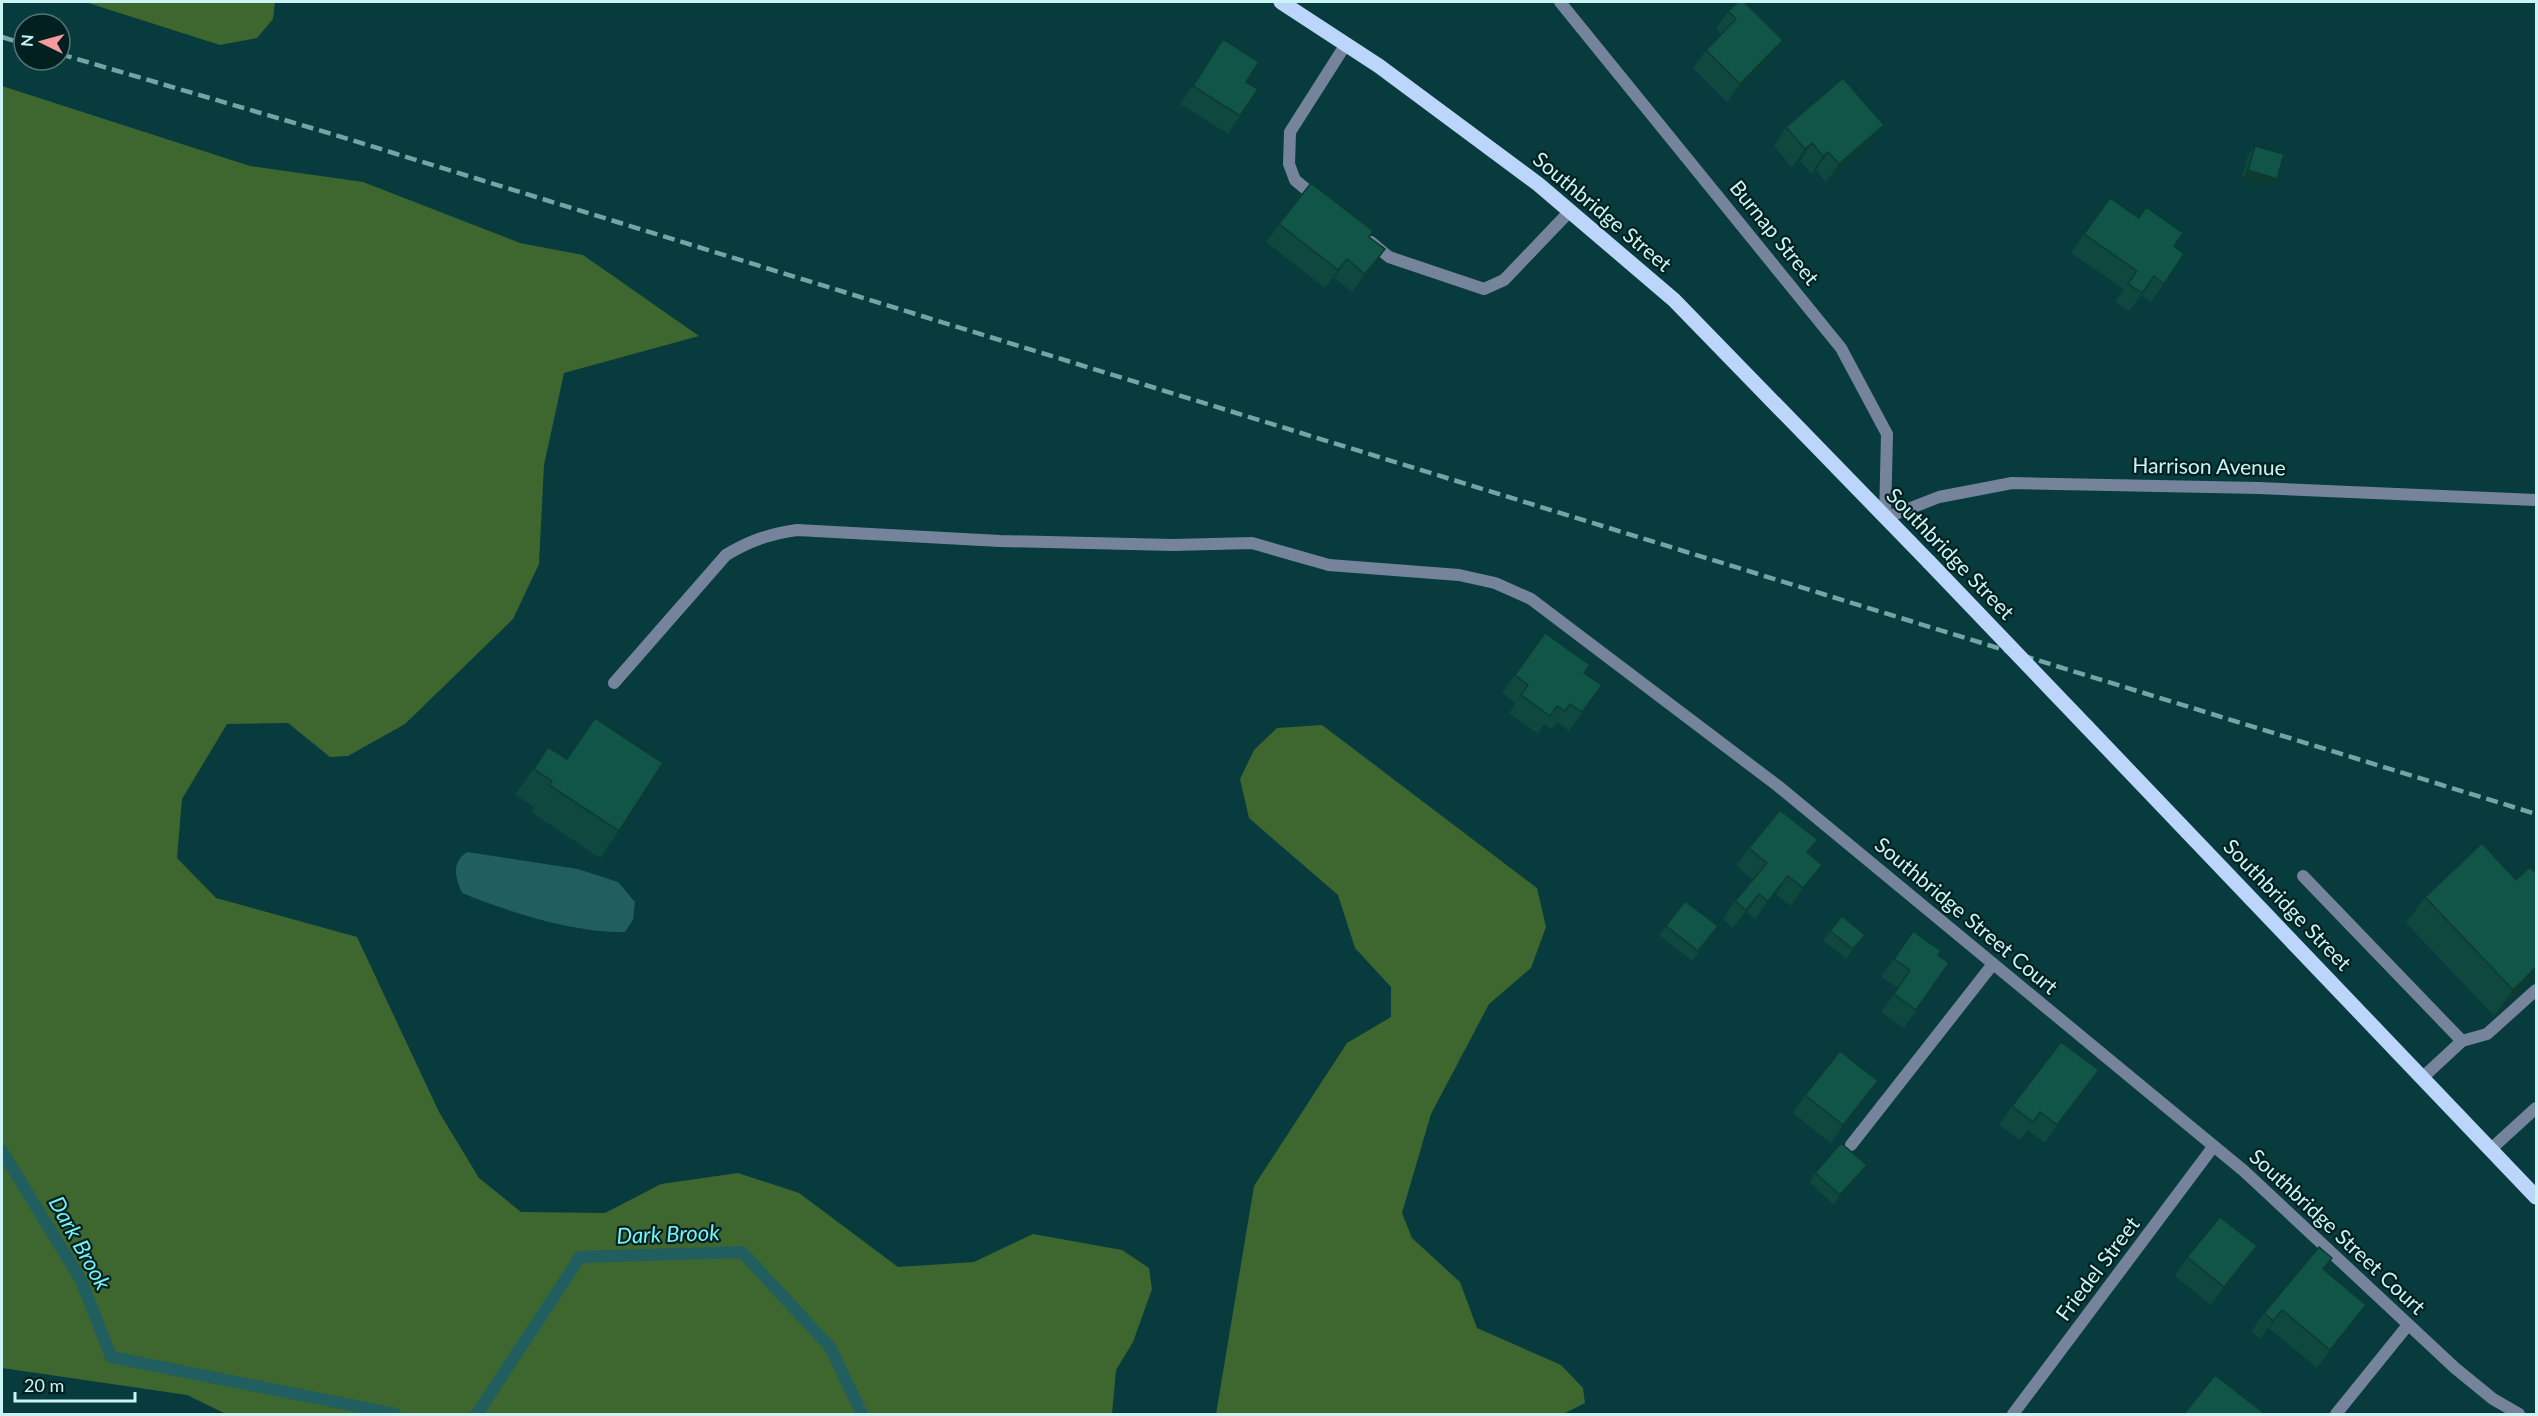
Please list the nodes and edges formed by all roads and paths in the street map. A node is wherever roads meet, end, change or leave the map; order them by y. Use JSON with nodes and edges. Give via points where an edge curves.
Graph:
{"nodes":[{"id":1,"x":1281,"y":2,"type":"edge"},
{"id":2,"x":1560,"y":2,"type":"edge"},
{"id":3,"x":1346,"y":44,"type":"junction"},
{"id":4,"x":1329,"y":208,"type":"edge"},
{"id":5,"x":1570,"y":211,"type":"junction"},
{"id":6,"x":1364,"y":236,"type":"edge"},
{"id":7,"x":2536,"y":500,"type":"edge"},
{"id":8,"x":1885,"y":518,"type":"junction"},
{"id":9,"x":614,"y":683,"type":"dead end"},
{"id":10,"x":2303,"y":876,"type":"dead end"},
{"id":11,"x":1993,"y":964,"type":"junction"},
{"id":12,"x":2536,"y":990,"type":"edge"},
{"id":13,"x":2462,"y":1041,"type":"junction"},
{"id":14,"x":2422,"y":1078,"type":"junction"},
{"id":15,"x":2536,"y":1108,"type":"edge"},
{"id":16,"x":1851,"y":1145,"type":"dead end"},
{"id":17,"x":2213,"y":1147,"type":"junction"},
{"id":18,"x":2491,"y":1149,"type":"junction"},
{"id":19,"x":2536,"y":1197,"type":"edge"},
{"id":20,"x":2408,"y":1325,"type":"junction"},
{"id":21,"x":2013,"y":1414,"type":"edge"},
{"id":22,"x":2336,"y":1414,"type":"edge"},
{"id":23,"x":2519,"y":1414,"type":"edge"}],
"edges":[{"from":1,"to":3,"type":"main road","name":"Southbridge Street"},
{"from":2,"to":8,"type":"street","name":"Burnap Street","via":[[1841,348],[1887,434]]},
{"from":3,"to":4,"type":"street","via":[[1290,132],[1289,164],[1295,180]]},
{"from":3,"to":5,"type":"main road","name":"Southbridge Street"},
{"from":5,"to":6,"type":"street","via":[[1504,280],[1484,289],[1389,257]]},
{"from":5,"to":8,"type":"main road","name":"Southbridge Street","via":[[1674,300]]},
{"from":7,"to":8,"type":"street","name":"Harrison Avenue","via":[[2270,488],[2012,483],[1939,497]]},
{"from":8,"to":14,"type":"main road","name":"Southbridge Street","bridge":true},
{"from":9,"to":11,"type":"street","name":"Southbridge Street Court","via":[[726,555],[747,542],[797,530],[1034,542],[1252,543],[1329,565],[1459,575],[1531,599],[1778,786]]},
{"from":10,"to":13,"type":"street"},
{"from":11,"to":16,"type":"street"},
{"from":11,"to":17,"type":"street","name":"Southbridge Street Court"},
{"from":12,"to":13,"type":"street","via":[[2487,1034]]},
{"from":13,"to":14,"type":"street"},
{"from":14,"to":18,"type":"main road","name":"Southbridge Street"},
{"from":15,"to":18,"type":"street"},
{"from":17,"to":20,"type":"street","name":"Southbridge Street Court","via":[[2244,1171]]},
{"from":17,"to":21,"type":"street","name":"Friedel Street"},
{"from":18,"to":19,"type":"main road","name":"Southbridge Street"},
{"from":20,"to":22,"type":"street"},
{"from":20,"to":23,"type":"street","name":"Southbridge Street Court","via":[[2493,1399]]}]}
